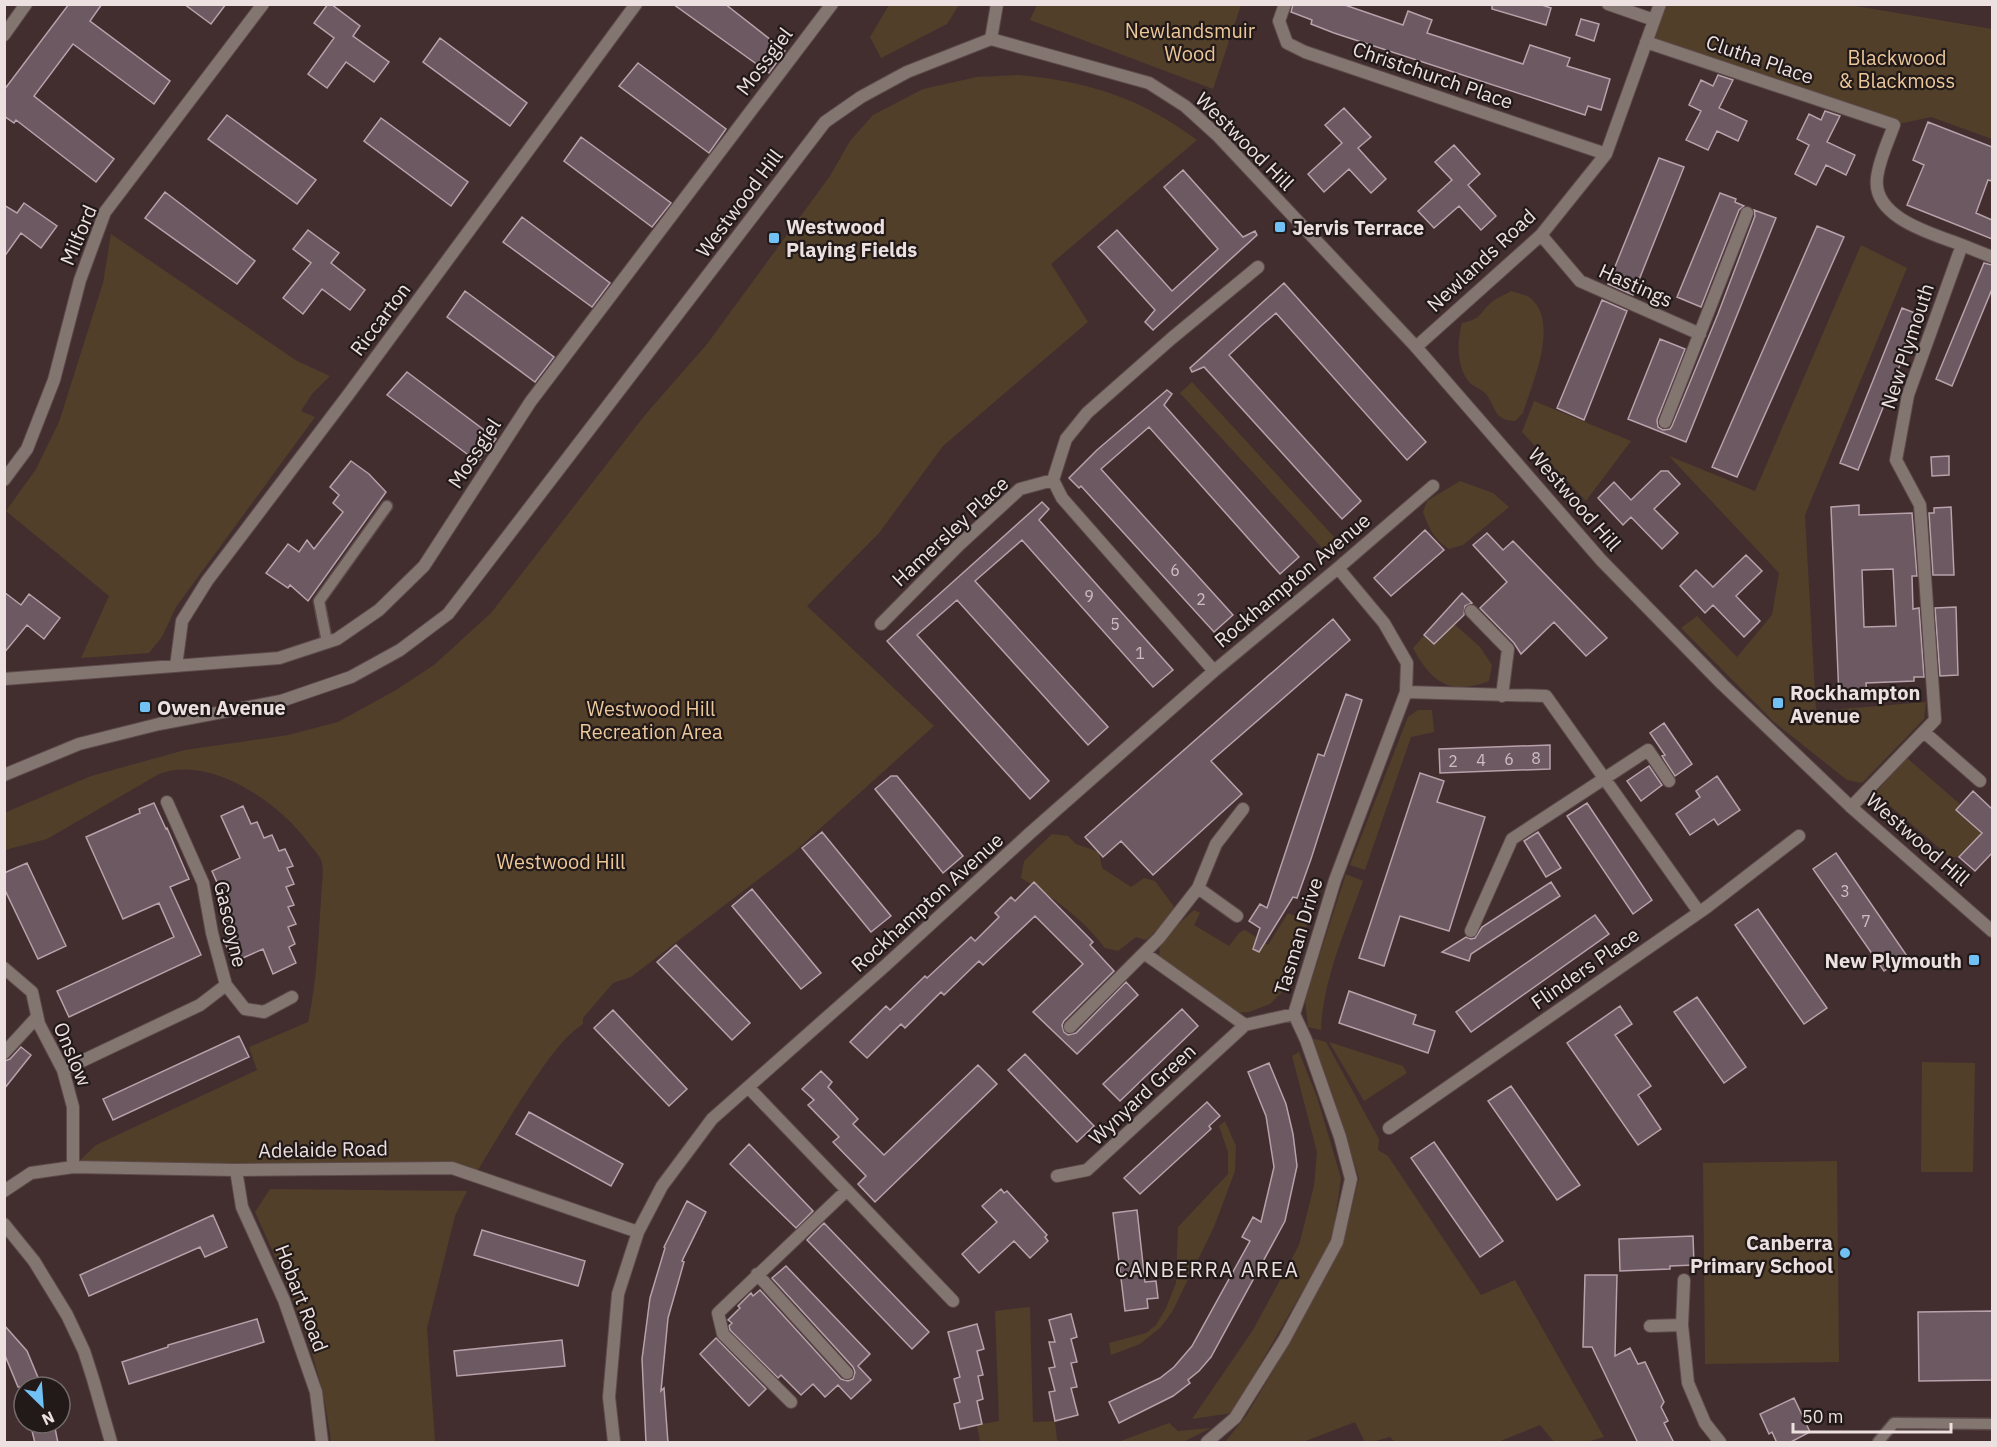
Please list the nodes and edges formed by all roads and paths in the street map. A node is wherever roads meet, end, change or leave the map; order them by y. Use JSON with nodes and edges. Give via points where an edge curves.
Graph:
{"nodes":[{"id":1,"x":26,"y":4,"type":"edge"},
{"id":2,"x":263,"y":4,"type":"edge"},
{"id":3,"x":636,"y":4,"type":"edge"},
{"id":4,"x":832,"y":4,"type":"edge"},
{"id":5,"x":997,"y":4,"type":"edge"},
{"id":6,"x":1285,"y":4,"type":"edge"},
{"id":7,"x":1608,"y":4,"type":"edge"},
{"id":8,"x":1660,"y":4,"type":"edge"},
{"id":9,"x":1654,"y":20,"type":"junction"},
{"id":10,"x":4,"y":35,"type":"edge"},
{"id":11,"x":991,"y":39,"type":"junction"},
{"id":12,"x":1646,"y":42,"type":"junction"},
{"id":13,"x":1606,"y":154,"type":"junction"},
{"id":14,"x":1747,"y":213,"type":"dead end"},
{"id":15,"x":1541,"y":235,"type":"junction"},
{"id":16,"x":1962,"y":245,"type":"junction"},
{"id":17,"x":1992,"y":257,"type":"edge"},
{"id":18,"x":1258,"y":267,"type":"dead end"},
{"id":19,"x":1700,"y":334,"type":"junction"},
{"id":20,"x":1416,"y":347,"type":"junction"},
{"id":21,"x":1665,"y":422,"type":"dead end"},
{"id":22,"x":4,"y":480,"type":"edge"},
{"id":23,"x":1053,"y":480,"type":"junction"},
{"id":24,"x":1433,"y":486,"type":"dead end"},
{"id":25,"x":387,"y":506,"type":"dead end"},
{"id":26,"x":1338,"y":568,"type":"junction"},
{"id":27,"x":1471,"y":611,"type":"dead end"},
{"id":28,"x":881,"y":624,"type":"dead end"},
{"id":29,"x":327,"y":642,"type":"junction"},
{"id":30,"x":176,"y":666,"type":"junction"},
{"id":31,"x":1214,"y":670,"type":"junction"},
{"id":32,"x":4,"y":679,"type":"edge"},
{"id":33,"x":1406,"y":692,"type":"junction"},
{"id":34,"x":1502,"y":696,"type":"junction"},
{"id":35,"x":1924,"y":732,"type":"junction"},
{"id":36,"x":4,"y":775,"type":"edge"},
{"id":37,"x":1604,"y":778,"type":"junction"},
{"id":38,"x":1669,"y":781,"type":"dead end"},
{"id":39,"x":1980,"y":781,"type":"dead end"},
{"id":40,"x":167,"y":802,"type":"dead end"},
{"id":41,"x":1851,"y":807,"type":"junction"},
{"id":42,"x":1243,"y":809,"type":"dead end"},
{"id":43,"x":1799,"y":836,"type":"dead end"},
{"id":44,"x":1198,"y":888,"type":"junction"},
{"id":45,"x":1699,"y":912,"type":"junction"},
{"id":46,"x":1237,"y":916,"type":"dead end"},
{"id":47,"x":1992,"y":931,"type":"edge"},
{"id":48,"x":1471,"y":932,"type":"dead end"},
{"id":49,"x":1144,"y":953,"type":"junction"},
{"id":50,"x":4,"y":968,"type":"edge"},
{"id":51,"x":226,"y":985,"type":"junction"},
{"id":52,"x":292,"y":997,"type":"dead end"},
{"id":53,"x":1294,"y":1014,"type":"junction"},
{"id":54,"x":37,"y":1017,"type":"junction"},
{"id":55,"x":1245,"y":1025,"type":"junction"},
{"id":56,"x":1070,"y":1027,"type":"dead end"},
{"id":57,"x":4,"y":1053,"type":"edge"},
{"id":58,"x":63,"y":1070,"type":"junction"},
{"id":59,"x":748,"y":1087,"type":"junction"},
{"id":60,"x":1389,"y":1128,"type":"dead end"},
{"id":61,"x":73,"y":1167,"type":"junction"},
{"id":62,"x":236,"y":1170,"type":"junction"},
{"id":63,"x":1057,"y":1176,"type":"dead end"},
{"id":64,"x":4,"y":1191,"type":"edge"},
{"id":65,"x":846,"y":1191,"type":"junction"},
{"id":66,"x":4,"y":1224,"type":"edge"},
{"id":67,"x":638,"y":1232,"type":"junction"},
{"id":68,"x":757,"y":1274,"type":"junction"},
{"id":69,"x":1684,"y":1280,"type":"dead end"},
{"id":70,"x":953,"y":1301,"type":"dead end"},
{"id":71,"x":1683,"y":1325,"type":"junction"},
{"id":72,"x":1650,"y":1326,"type":"dead end"},
{"id":73,"x":847,"y":1373,"type":"dead end"},
{"id":74,"x":791,"y":1402,"type":"dead end"},
{"id":75,"x":1992,"y":1424,"type":"edge"},
{"id":76,"x":111,"y":1443,"type":"edge"},
{"id":77,"x":322,"y":1443,"type":"edge"},
{"id":78,"x":614,"y":1443,"type":"edge"},
{"id":79,"x":1207,"y":1443,"type":"edge"},
{"id":80,"x":1720,"y":1443,"type":"edge"},
{"id":81,"x":1878,"y":1443,"type":"edge"}],
"edges":[{"from":1,"to":10,"type":"street"},
{"from":2,"to":22,"type":"street","name":"Milford","via":[[105,212],[80,280],[54,380],[27,449]]},
{"from":3,"to":30,"type":"street","name":"Riccarton","via":[[207,581],[182,621]]},
{"from":4,"to":29,"type":"street","name":"Mossgiel","via":[[531,401],[424,566],[379,610]]},
{"from":5,"to":11,"type":"street"},
{"from":6,"to":13,"type":"street","name":"Christchurch Place","via":[[1279,21],[1287,43],[1305,52]]},
{"from":7,"to":9,"type":"street"},
{"from":8,"to":9,"type":"street","name":"Newlands Road"},
{"from":9,"to":12,"type":"street","name":"Newlands Road"},
{"from":11,"to":20,"type":"street","name":"Westwood Hill","via":[[1149,83],[1185,106],[1217,135]]},
{"from":11,"to":36,"type":"street","name":"Westwood Hill","via":[[907,72],[825,122],[448,614],[400,650],[351,677],[281,701],[79,744]]},
{"from":12,"to":13,"type":"street","name":"Newlands Road"},
{"from":12,"to":16,"type":"street","name":"Clutha Place","via":[[1894,125],[1876,180],[1878,196],[1892,213],[1914,227]]},
{"from":13,"to":15,"type":"street","name":"Newlands Road"},
{"from":14,"to":19,"type":"street"},
{"from":15,"to":19,"type":"street","name":"Hastings","via":[[1580,281]]},
{"from":15,"to":20,"type":"street","name":"Newlands Road"},
{"from":16,"to":17,"type":"street"},
{"from":16,"to":35,"type":"street","name":"New Plymouth","via":[[1908,395],[1896,460],[1920,505],[1935,720]]},
{"from":18,"to":23,"type":"street","via":[[1087,413],[1066,439]]},
{"from":19,"to":21,"type":"street"},
{"from":20,"to":41,"type":"street","name":"Westwood Hill","via":[[1601,560],[1722,684]]},
{"from":23,"to":28,"type":"street","name":"Hamersley Place","via":[[1020,489]]},
{"from":23,"to":31,"type":"street","via":[[1062,498]]},
{"from":24,"to":26,"type":"street","name":"Rockhampton Avenue"},
{"from":25,"to":29,"type":"lane","via":[[319,601]]},
{"from":26,"to":31,"type":"street","name":"Rockhampton Avenue"},
{"from":26,"to":33,"type":"street","name":"Tasman Drive","via":[[1384,623],[1407,663]]},
{"from":27,"to":34,"type":"street","via":[[1508,649]]},
{"from":29,"to":30,"type":"street","name":"Mossgiel","via":[[279,658]]},
{"from":30,"to":32,"type":"street","name":"Mossgiel"},
{"from":31,"to":59,"type":"street","name":"Rockhampton Avenue"},
{"from":33,"to":34,"type":"street"},
{"from":33,"to":53,"type":"street","name":"Tasman Drive","via":[[1335,880]]},
{"from":34,"to":37,"type":"street","via":[[1546,696]]},
{"from":35,"to":39,"type":"street"},
{"from":35,"to":41,"type":"street","name":"New Plymouth"},
{"from":37,"to":38,"type":"street","via":[[1648,750]]},
{"from":37,"to":45,"type":"street"},
{"from":37,"to":48,"type":"street","via":[[1512,839]]},
{"from":40,"to":51,"type":"street","name":"Gascoyne","via":[[203,883]]},
{"from":41,"to":47,"type":"street","name":"Westwood Hill"},
{"from":42,"to":44,"type":"street","via":[[1216,844]]},
{"from":43,"to":45,"type":"street","name":"Flinders Place"},
{"from":44,"to":46,"type":"street"},
{"from":44,"to":49,"type":"street"},
{"from":45,"to":60,"type":"street","name":"Flinders Place"},
{"from":49,"to":55,"type":"street"},
{"from":49,"to":56,"type":"street"},
{"from":50,"to":54,"type":"street","name":"Onslow","via":[[32,992]]},
{"from":51,"to":52,"type":"street","via":[[245,1009],[264,1012]]},
{"from":51,"to":58,"type":"street","name":"Gascoyne","via":[[200,1005]]},
{"from":53,"to":55,"type":"street","name":"Wynyard Green"},
{"from":53,"to":79,"type":"street","name":"Tasman Drive","via":[[1351,1179],[1337,1242],[1284,1340],[1235,1418]]},
{"from":54,"to":57,"type":"street"},
{"from":54,"to":58,"type":"street","name":"Onslow"},
{"from":55,"to":63,"type":"street","name":"Wynyard Green","via":[[1087,1170]]},
{"from":58,"to":61,"type":"street","name":"Onslow","via":[[73,1107]]},
{"from":59,"to":65,"type":"street"},
{"from":59,"to":67,"type":"street","name":"Rockhampton Avenue","via":[[712,1119],[662,1186]]},
{"from":61,"to":62,"type":"street","name":"Adelaide Road"},
{"from":61,"to":64,"type":"street","name":"Adelaide Road","via":[[31,1173]]},
{"from":62,"to":67,"type":"street","name":"Adelaide Road","via":[[452,1168]]},
{"from":62,"to":77,"type":"street","name":"Hobart Road","via":[[242,1207],[284,1300],[316,1392]]},
{"from":65,"to":68,"type":"street"},
{"from":65,"to":70,"type":"street"},
{"from":66,"to":76,"type":"street","via":[[34,1261],[67,1316],[84,1351]]},
{"from":67,"to":78,"type":"street","name":"Rockhampton Avenue","via":[[618,1294],[609,1397]]},
{"from":68,"to":73,"type":"street"},
{"from":68,"to":74,"type":"street","via":[[718,1313],[723,1334]]},
{"from":69,"to":71,"type":"street"},
{"from":71,"to":72,"type":"street"},
{"from":71,"to":80,"type":"street","via":[[1688,1383],[1705,1423]]},
{"from":75,"to":81,"type":"lane","via":[[1894,1423]]}]}
